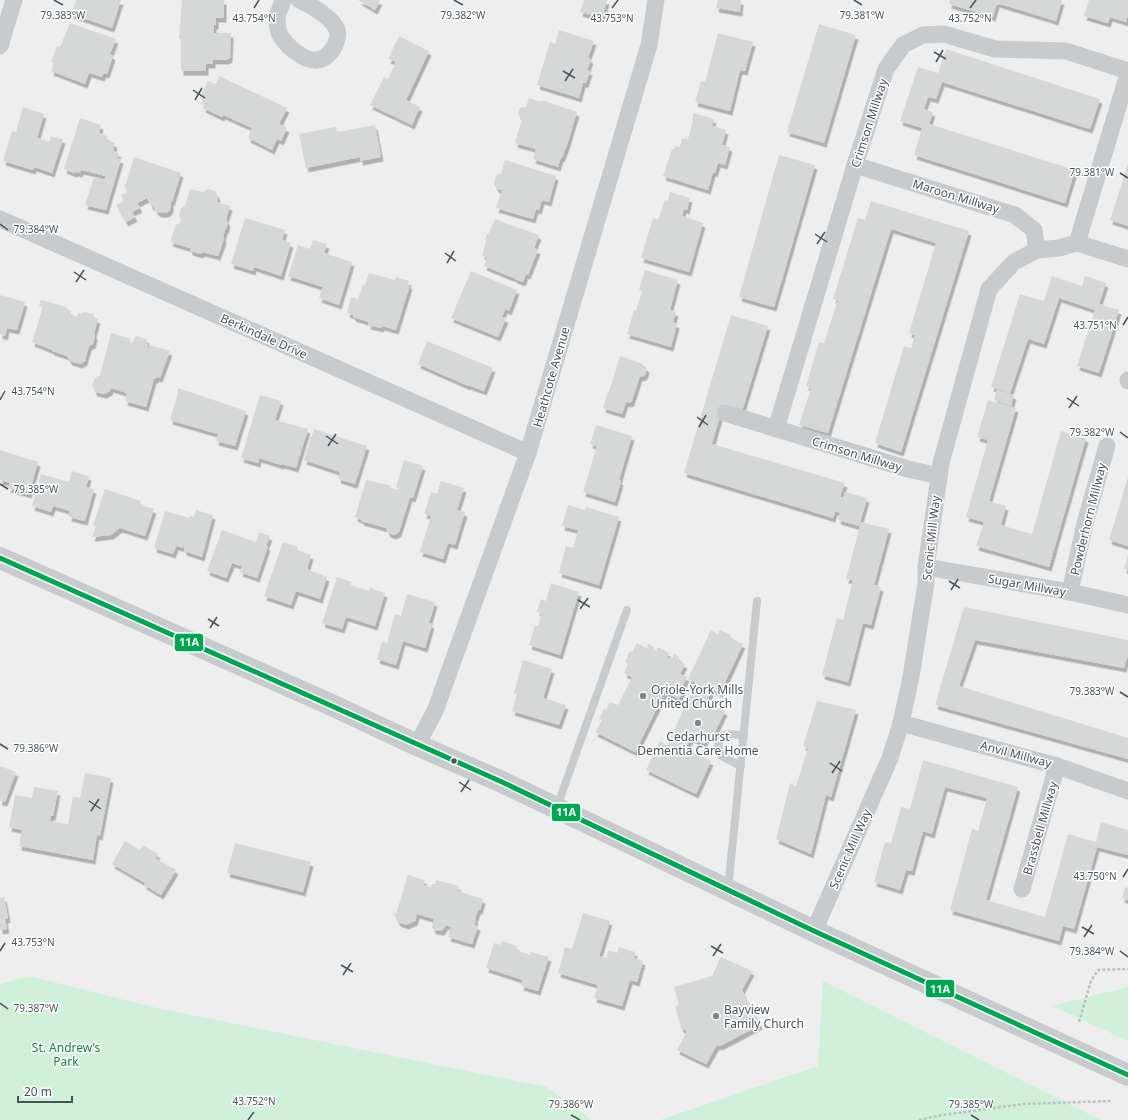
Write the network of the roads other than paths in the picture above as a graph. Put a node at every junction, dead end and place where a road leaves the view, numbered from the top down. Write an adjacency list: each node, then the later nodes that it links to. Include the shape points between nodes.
1 (14, 0): 5 (street)
2 (283, 0): 3 (street, via 277,17 279,32 287,45 299,54 308,59 318,60 329,54 336,43 338,31 323,14)
3 (299, 0)
4 (656, 0): 16 (street, Heathcote Avenue, via 649,45)
5 (0, 46)
6 (1128, 71): 8 (street, Crimson Millway, via 1066,51 995,49 944,34 923,35 903,45 886,69)
7 (1128, 74): 10 (street)
8 (855, 165): 11 (street, Maroon Millway, via 1015,215 1034,230); 14 (street, Crimson Millway)
9 (0, 219): 16 (street, Berkindale Drive)
10 (1077, 243): 11 (street, Scenic Mill Way); 12 (street)
11 (1037, 250): 17 (street, Scenic Mill Way, via 1014,262 989,289)
12 (1128, 259)
13 (725, 413): 14 (street, Crimson Millway)
14 (776, 429): 17 (street, Crimson Millway)
15 (1107, 446): 20 (street, Powderhorn Millway, via 1085,523)
16 (528, 453): 26 (street, Heathcote Avenue, via 435,711)
17 (939, 476): 19 (street, Scenic Mill Way)
18 (0, 558): 26 (main road)
19 (926, 567): 20 (street, Sugar Millway); 24 (street, Scenic Mill Way, via 925,591)
20 (1070, 592): 22 (street, Sugar Millway)
21 (757, 601): 25 (lane)
22 (1128, 605)
23 (627, 610): 30 (lane)
24 (902, 723): 28 (street, Anvil Millway); 33 (street, Scenic Mill Way, via 890,758)
25 (744, 735): 27 (lane); 27 (lane, via 721,736 718,746 721,756)
26 (417, 745): 30 (main road)
27 (741, 766): 32 (lane)
28 (1057, 766): 29 (street, Anvil Millway); 31 (street, Brassbell Millway)
29 (1128, 791)
30 (557, 808): 32 (main road)
31 (1022, 889)
32 (728, 890): 33 (main road)
33 (814, 931): 34 (main road)
34 (1128, 1075)

